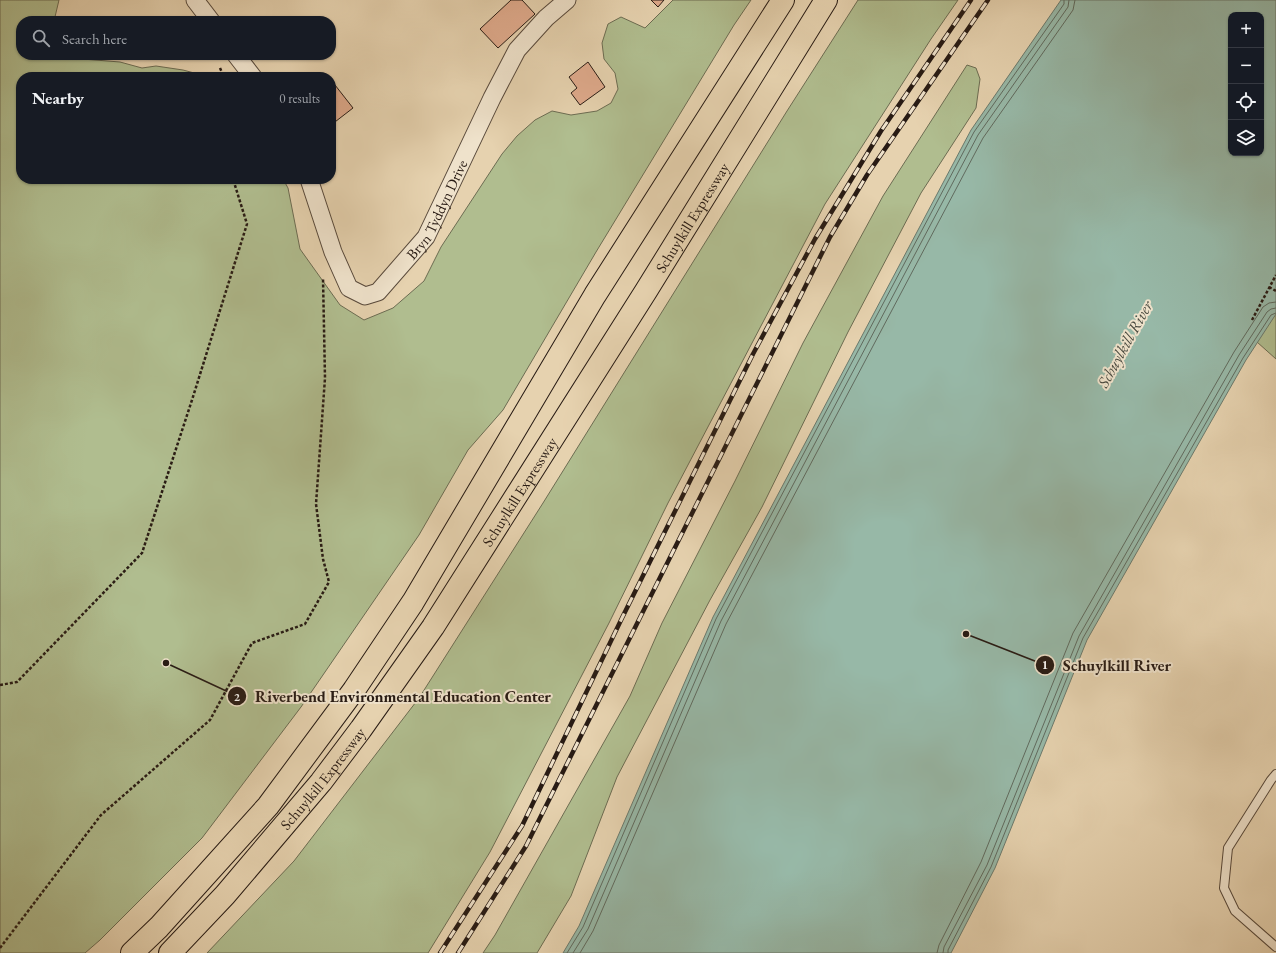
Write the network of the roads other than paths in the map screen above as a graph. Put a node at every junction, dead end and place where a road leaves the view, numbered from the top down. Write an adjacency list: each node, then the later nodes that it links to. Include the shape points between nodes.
1 (195, 0): 5 (street)
2 (566, 0): 8 (street, Bryn Tyddyn Drive, via 518,50 492,98 426,237 378,292 365,296 349,288 333,252)
3 (783, 0): 11 (highway, Schuylkill Expressway, via 595,295 413,602 354,690 268,806 159,927)
4 (826, 0): 12 (highway, Schuylkill Expressway, via 642,298 428,634 321,782 225,895)
5 (207, 16)
6 (240, 60): 7 (street)
7 (249, 72)
8 (311, 184)
9 (1274, 779): 10 (lane, via 1228,848 1224,888 1235,911)
10 (1276, 947)
11 (132, 953)
12 (170, 953)

